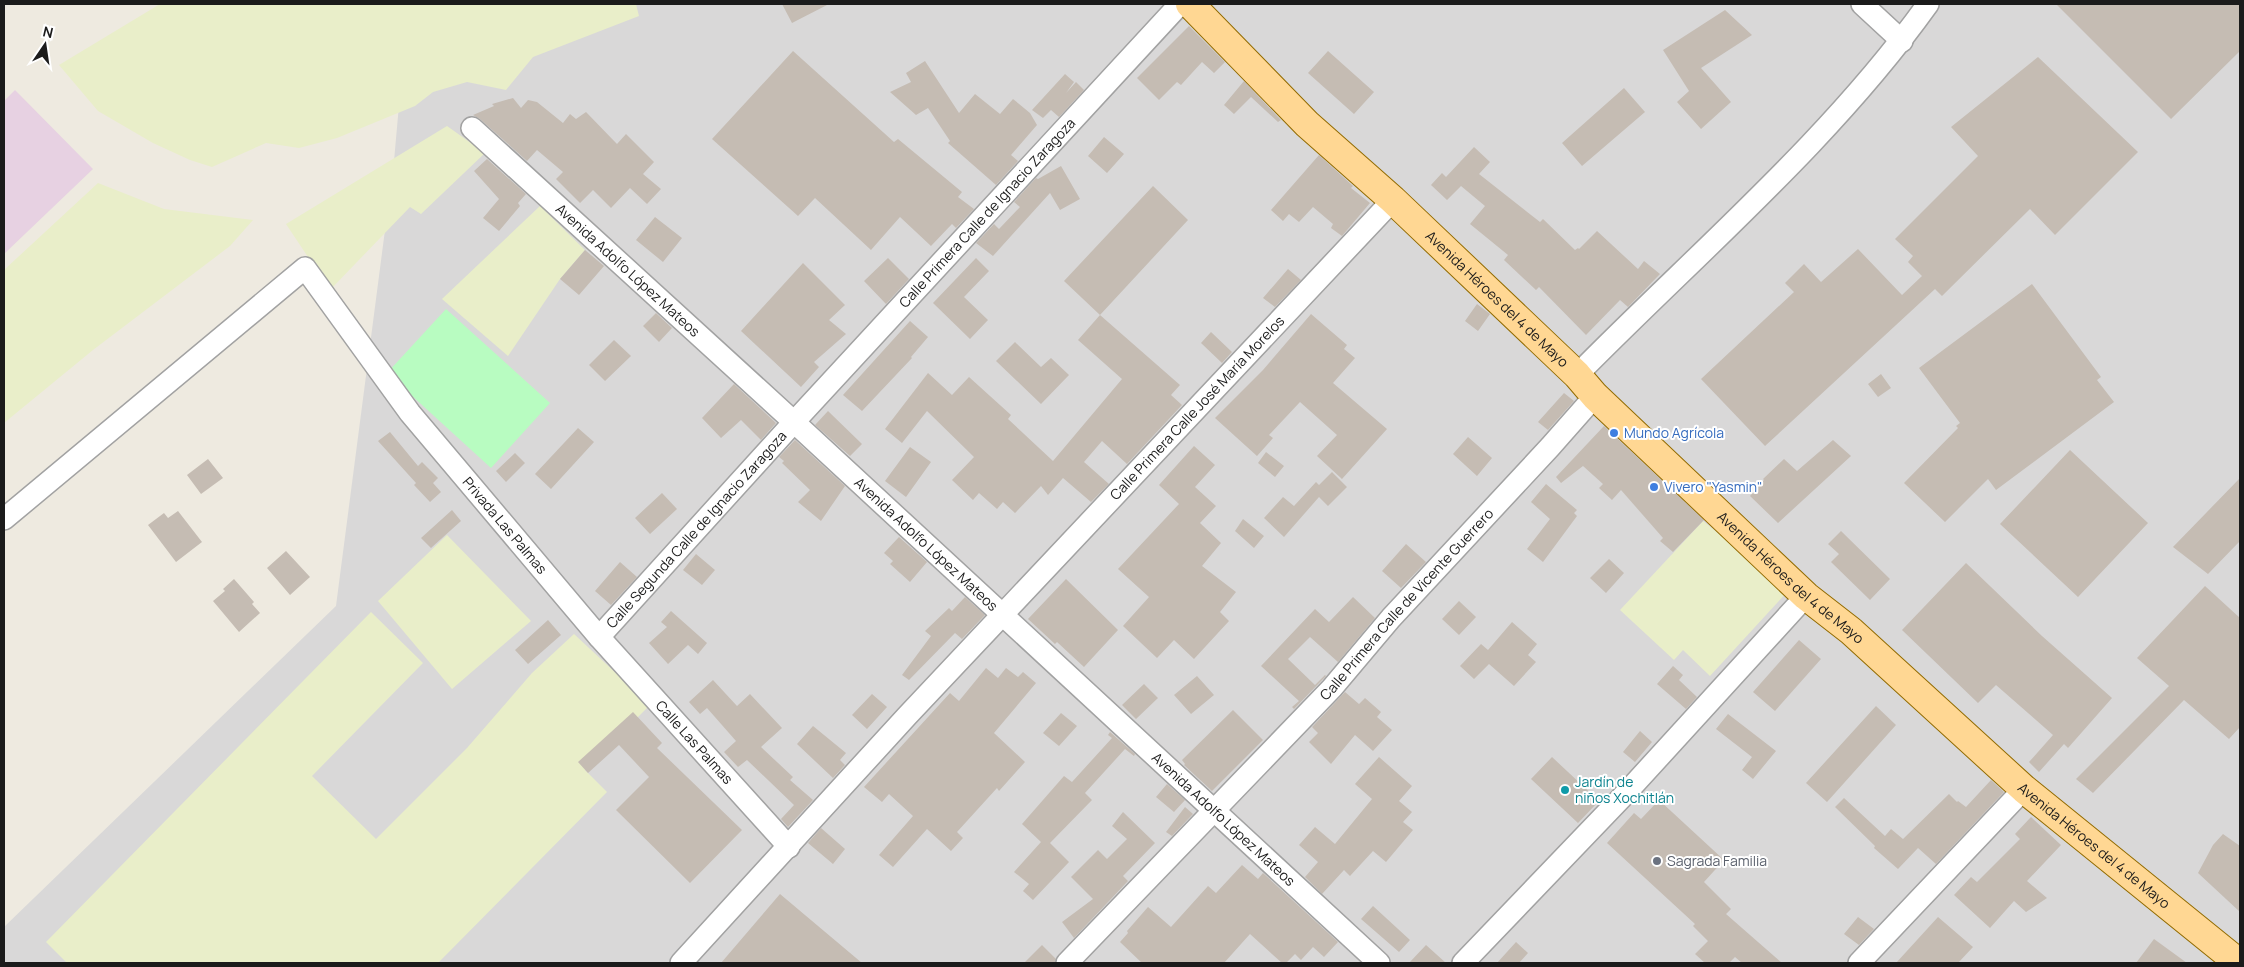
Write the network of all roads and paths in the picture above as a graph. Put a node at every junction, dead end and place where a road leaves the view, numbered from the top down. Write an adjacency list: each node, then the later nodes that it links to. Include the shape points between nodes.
1 (1180, 4): 10 (street, Calle Primera Calle de Ignacio Zaragoza)
2 (1190, 4): 7 (main road, Avenida Héroes del 4 de Mayo, via 1307,124)
3 (1862, 4): 5 (street)
4 (1928, 4): 5 (street)
5 (1902, 41): 8 (street, via 1815,140)
6 (472, 128): 10 (street, Avenida Adolfo López Mateos)
7 (1393, 200): 8 (main road, Avenida Héroes del 4 de Mayo); 13 (street, Calle Primera Calle José María Morelos)
8 (1578, 374): 9 (main road, Avenida Héroes del 4 de Mayo)
9 (1595, 396): 12 (main road, Avenida Héroes del 4 de Mayo); 16 (street, Calle Primera Calle de Vicente Guerrero, via 1391,618 1332,688)
10 (794, 422): 13 (street, Avenida Adolfo López Mateos); 14 (street, Calle Segunda Calle de Ignacio Zaragoza)
11 (4, 519): 14 (street, Privada Las Palmas, via 305,268 410,413)
12 (1806, 596): 15 (main road, Avenida Héroes del 4 de Mayo, via 1851,631); 21 (street, via 1627,792)
13 (1002, 616): 16 (street, Avenida Adolfo López Mateos); 17 (street, Calle Primera Calle José María Morelos)
14 (599, 637): 17 (street, Calle Las Palmas)
15 (2024, 789): 22 (street); 23 (main road, Avenida Héroes del 4 de Mayo)
16 (1214, 809): 19 (street, Calle Primera Calle de Vicente Guerrero); 20 (street, Avenida Adolfo López Mateos)
17 (789, 847): 18 (street, Calle Primera Calle José María Morelos)
18 (681, 963)
19 (1068, 963)
20 (1379, 963)
21 (1463, 963)
22 (1859, 963)
23 (2239, 963)

